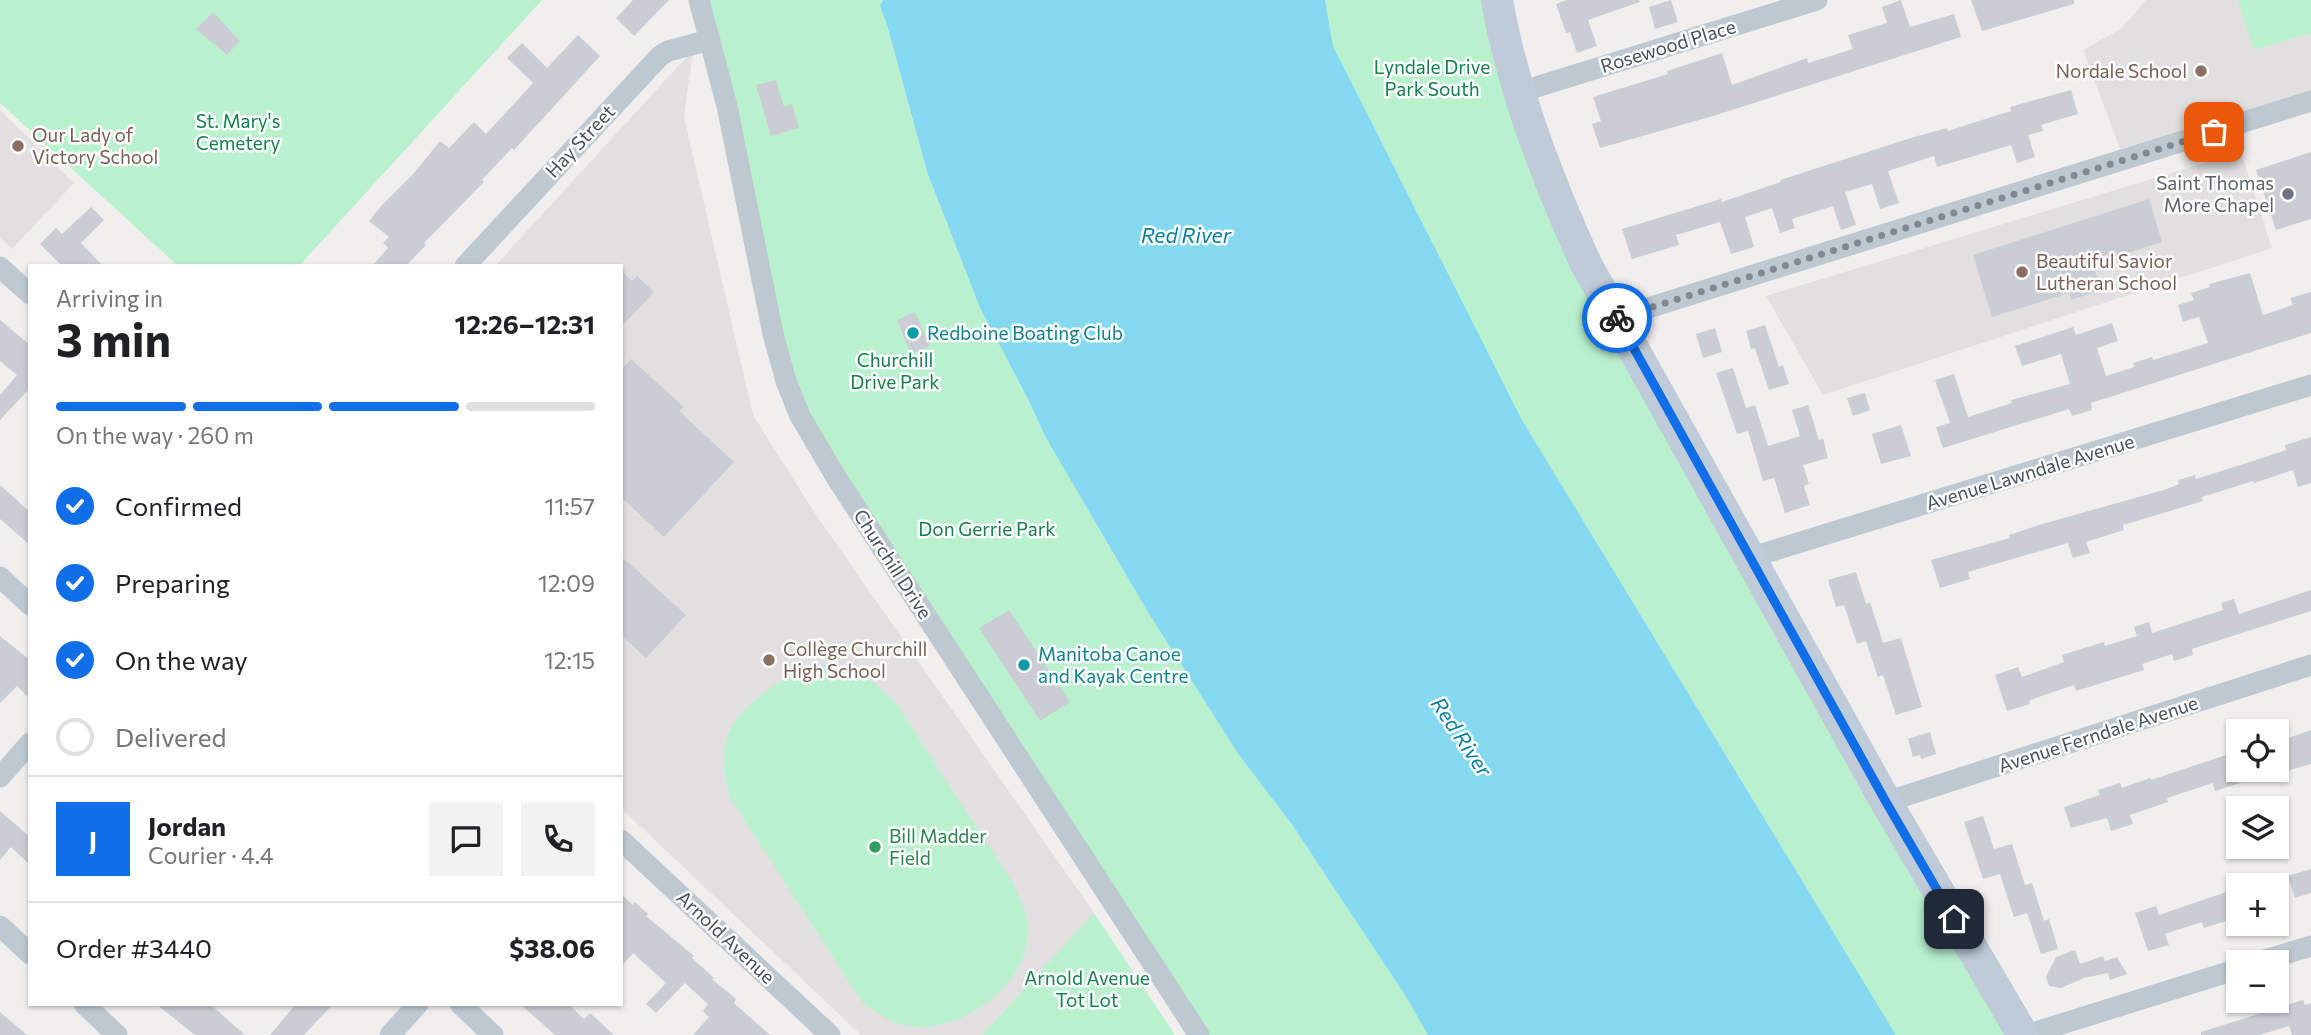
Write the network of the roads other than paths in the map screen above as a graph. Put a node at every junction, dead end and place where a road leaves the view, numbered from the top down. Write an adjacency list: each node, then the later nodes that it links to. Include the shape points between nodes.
1 (699, 0): 4 (street, Churchill Drive)
2 (1497, 0): 5 (street)
3 (1817, 0): 5 (street, Rosewood Place)
4 (710, 40): 7 (street, Hay Street, via 660,56); 32 (street, Churchill Drive, via 773,334 800,415)
5 (1520, 92): 10 (street, via 1560,205)
6 (2311, 102): 10 (street)
7 (467, 264)
8 (0, 267): 9 (street)
9 (28, 293)
10 (1616, 318): 12 (street)
11 (2311, 385): 12 (street, Avenue Lawndale Avenue)
12 (1749, 558): 18 (street)
13 (0, 577): 14 (street)
14 (28, 603)
15 (2311, 665): 18 (street, Avenue Ferndale Avenue)
16 (28, 745): 17 (street)
17 (0, 777)
18 (1886, 802): 33 (street)
19 (623, 842): 31 (street, Arnold Avenue)
20 (0, 926): 22 (street)
21 (2311, 946): 23 (street)
22 (28, 952)
23 (2289, 953)
24 (2226, 973): 33 (street)
25 (86, 1006): 28 (street)
26 (416, 1006): 29 (street)
27 (462, 1006): 30 (street)
28 (117, 1035)
29 (390, 1035)
30 (493, 1035)
31 (830, 1035)
32 (1199, 1035)
33 (2024, 1035)

